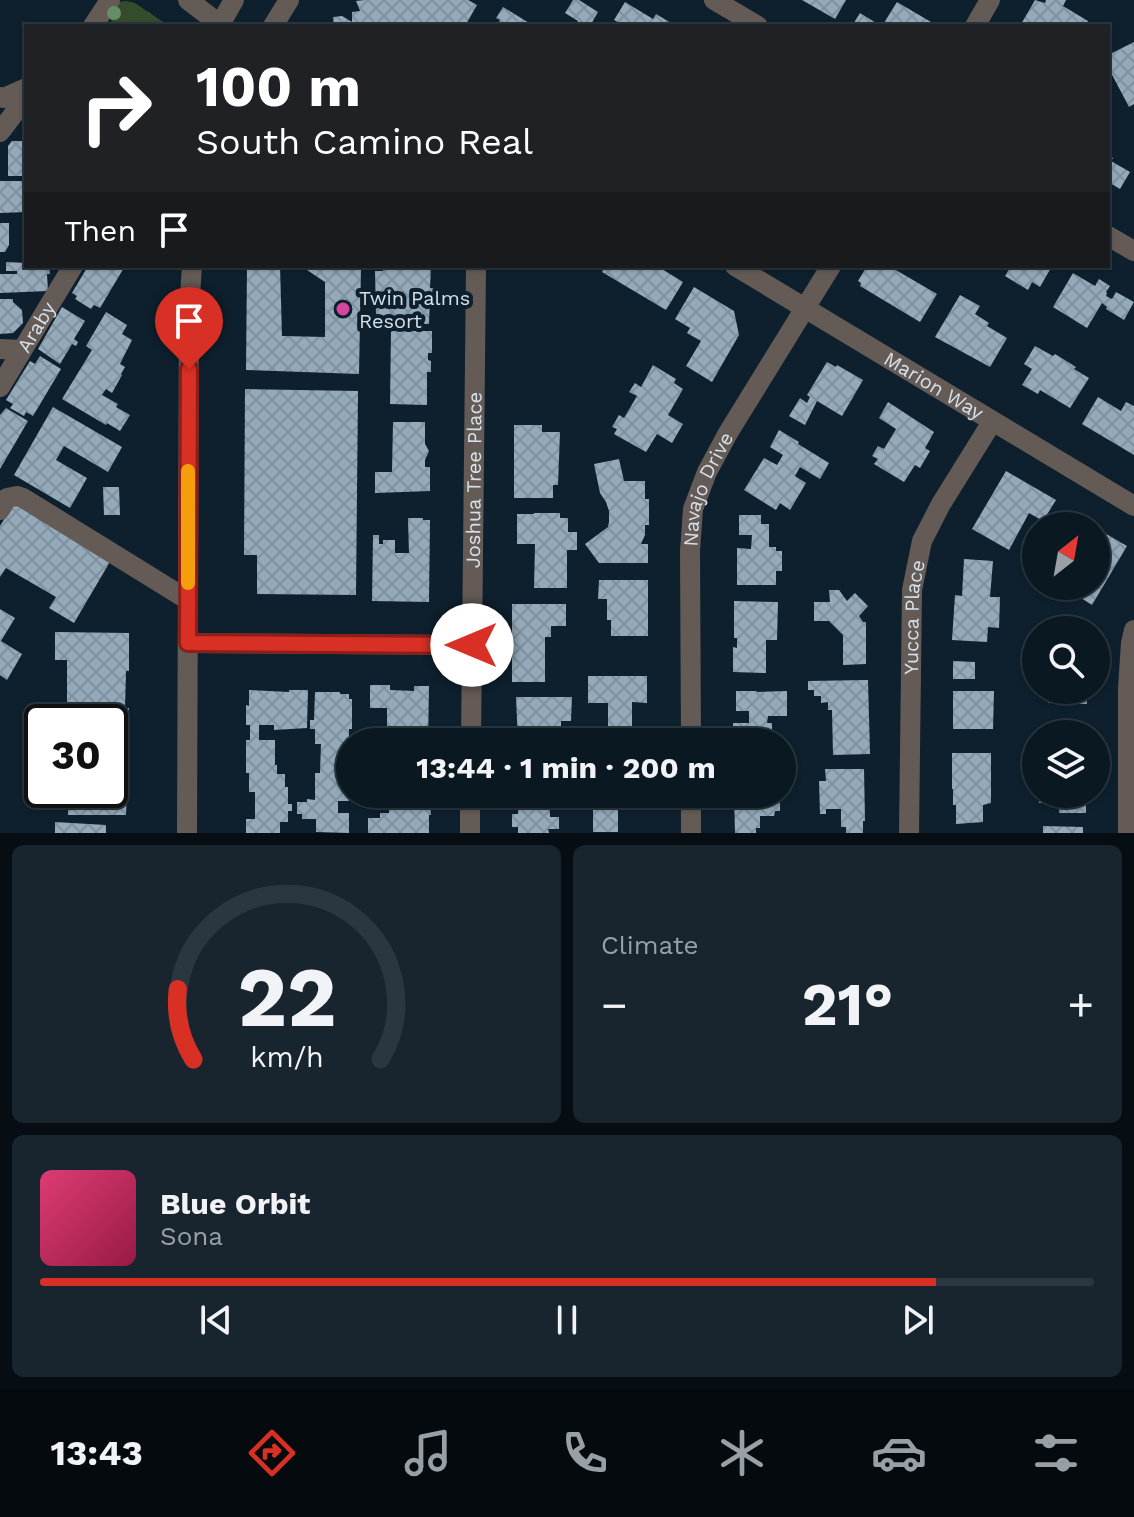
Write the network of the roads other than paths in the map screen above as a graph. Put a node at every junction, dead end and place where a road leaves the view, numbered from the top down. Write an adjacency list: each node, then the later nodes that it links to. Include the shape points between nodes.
1 (110, 0): 7 (street)
2 (188, 0): 8 (street)
3 (234, 0): 9 (street)
4 (289, 0): 10 (street)
5 (714, 0): 11 (street)
6 (990, 0): 12 (street)
7 (94, 24)
8 (219, 24)
9 (221, 24)
10 (274, 24)
11 (755, 24)
12 (976, 24)
13 (24, 89): 14 (street)
14 (0, 97)
15 (24, 101): 16 (street)
16 (0, 132)
17 (1110, 237): 18 (street)
18 (1134, 251)
19 (72, 268): 26 (street, Araby)
20 (192, 268): 31 (street)
21 (476, 268): 34 (street, Joshua Tree Place)
22 (738, 268): 24 (street, Marion Way)
23 (830, 268): 24 (street, Navajo Drive)
24 (806, 308): 28 (street, Marion Way); 36 (street, Navajo Drive, via 714,459 693,509)
25 (0, 349): 26 (street)
26 (22, 350): 27 (street, Araby)
27 (0, 387)
28 (992, 422): 29 (street, Marion Way); 42 (street, Yucca Place, via 922,541 914,578)
29 (1134, 506)
30 (0, 510): 31 (street, via 7,498 23,498)
31 (188, 600): 33 (street)
32 (1134, 630): 43 (street, via 1128,688)
33 (188, 643): 34 (street); 39 (street)
34 (472, 645): 35 (street, Joshua Tree Place)
35 (471, 728)
36 (691, 728)
37 (470, 808): 40 (street)
38 (691, 808): 41 (street)
39 (187, 833)
40 (470, 833)
41 (691, 833)
42 (909, 833)
43 (1128, 833)

